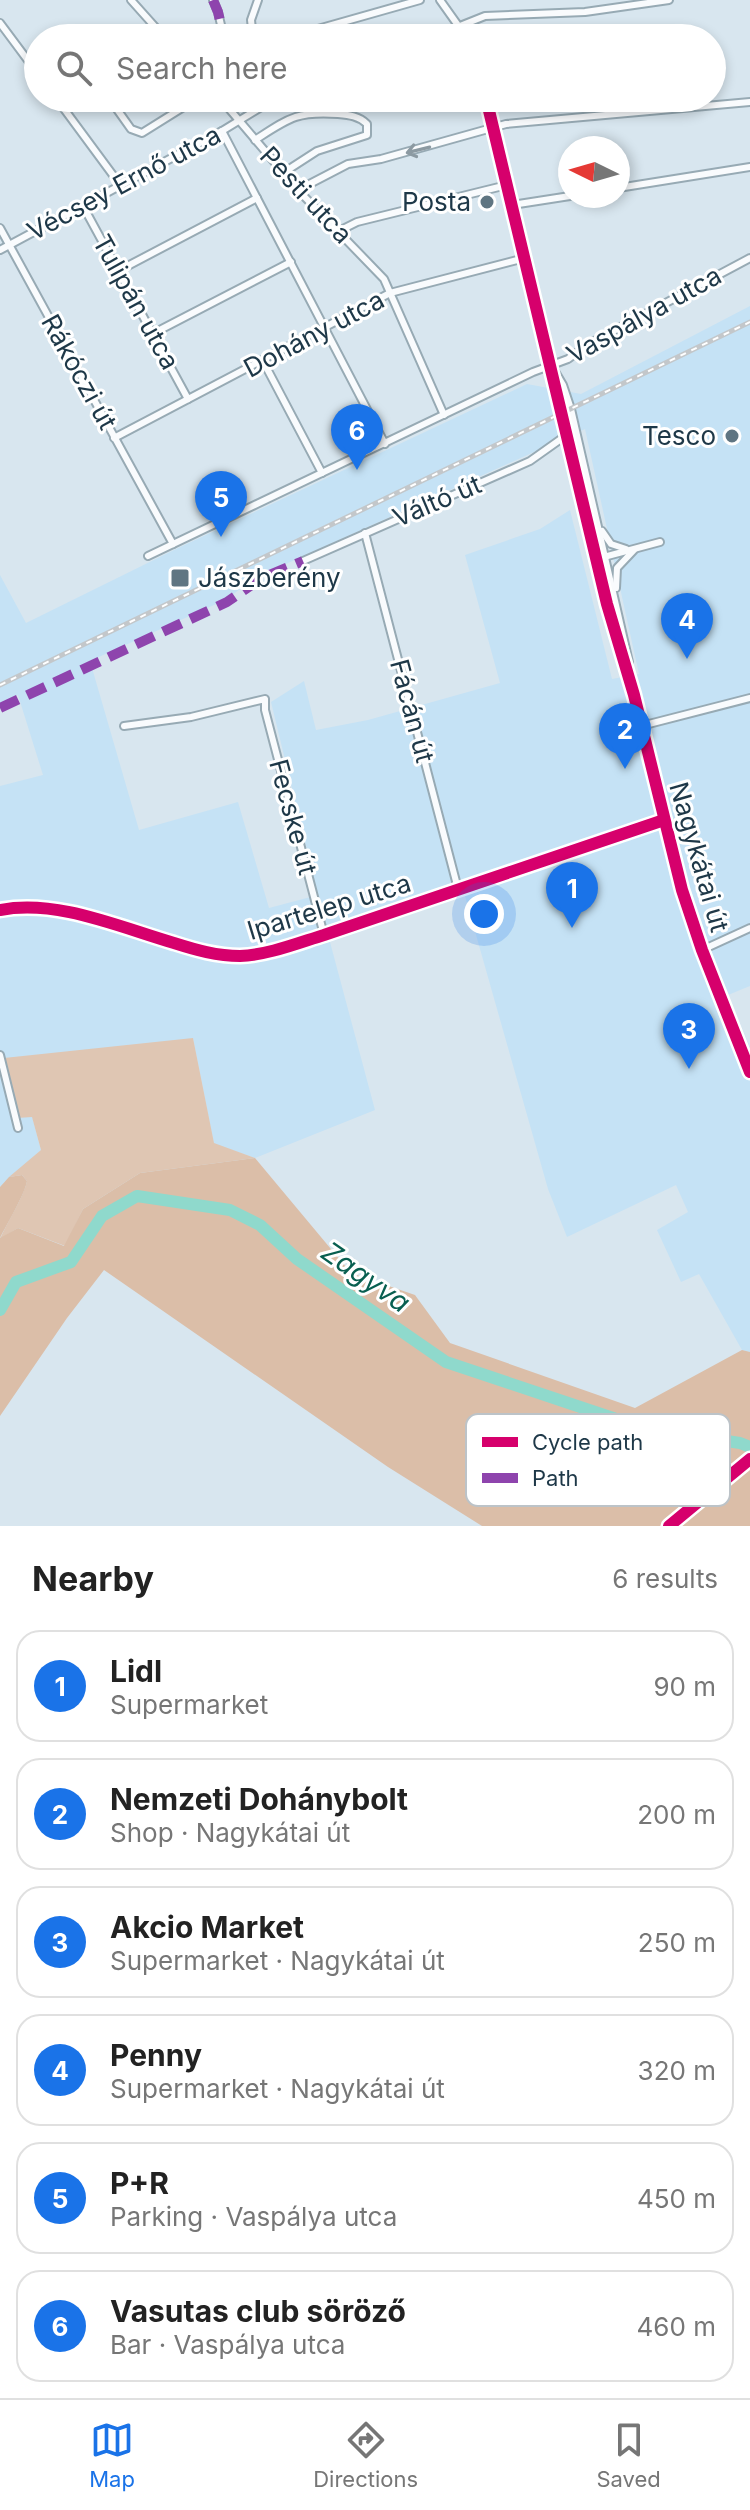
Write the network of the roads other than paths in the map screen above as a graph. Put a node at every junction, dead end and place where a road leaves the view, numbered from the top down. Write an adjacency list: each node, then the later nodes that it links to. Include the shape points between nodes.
1 (131, 0): 8 (street)
2 (213, 0): 9 (street)
3 (258, 0): 10 (street)
4 (420, 0): 11 (street)
5 (440, 0): 12 (street)
6 (669, 0): 13 (street, via 585,12 485,16)
7 (0, 23): 14 (street)
8 (152, 24)
9 (221, 24)
10 (251, 24)
11 (335, 24)
12 (458, 24)
13 (465, 24)
14 (24, 55)
15 (750, 102): 16 (street)
16 (726, 104)
17 (66, 112): 31 (street)
18 (119, 112): 19 (street, via 131,129 142,133)
19 (176, 112)
20 (232, 112): 24 (street, Pesti utca)
21 (253, 112): 24 (street, Vécsey Ernő utca)
22 (489, 112): 25 (street)
23 (632, 112): 25 (street)
24 (239, 121): 26 (street, Vécsey Ernő utca); 27 (street, Pesti utca)
25 (493, 128): 30 (street); 33 (street, one-way to 33, via 348,164)
26 (222, 131): 31 (street, Vécsey Ernő utca); 34 (street)
27 (255, 140): 29 (street, Pesti utca); 29 (street, via 311,112 350,115 367,124 367,135 317,151)
28 (750, 167): 32 (street)
29 (283, 173): 33 (street, Pesti utca)
30 (507, 185): 36 (street); 39 (street)
31 (121, 186): 37 (street, Vécsey Ernő utca)
32 (630, 186)
33 (298, 190): 39 (street, Pesti utca)
34 (257, 198): 44 (street); 45 (street)
35 (558, 198): 36 (street)
36 (512, 205): 42 (street)
37 (83, 206): 40 (street, Vécsey Ernő utca); 45 (street, Tulipán utca)
38 (0, 228): 40 (street, Rákóczi út)
39 (339, 231): 46 (street, Pesti utca, via 384,279)
40 (9, 245): 41 (street, Vécsey Ernő utca); 54 (street, Rákóczi út)
41 (0, 250)
42 (525, 258): 46 (street, Dohány utca); 50 (street)
43 (750, 258): 50 (street, Vaspálya utca)
44 (291, 262): 47 (street); 48 (street)
45 (118, 271): 48 (street, Tulipán utca)
46 (390, 293): 47 (street, Dohány utca); 52 (street, Pesti utca)
47 (325, 326): 49 (street, Dohány utca); 55 (street)
48 (154, 333): 51 (street, Tulipán utca)
49 (263, 361): 51 (street, Dohány utca); 56 (street)
50 (552, 365): 52 (street, Vaspálya utca); 53 (street, Nagykátai út); 57 (street, Nagykátai út, via 571,409)
51 (188, 399): 54 (street, Dohány utca)
52 (444, 415): 55 (street, Vaspálya utca)
53 (568, 434): 58 (street, Váltó út, via 530,461); 63 (street, Nagykátai út)
54 (114, 438): 60 (street, Rákóczi út)
55 (385, 444): 56 (street, Vaspálya utca)
56 (322, 473): 60 (street, Vaspálya utca)
57 (595, 515): 61 (street, via 611,544); 63 (street, Nagykátai út)
58 (365, 533): 64 (street, Váltó út); 71 (street, Fácán út)
59 (660, 542): 61 (street)
60 (173, 544): 62 (street, Vaspálya utca)
61 (634, 549): 63 (street); 65 (street, via 617,568)
62 (148, 556)
63 (600, 558): 65 (street, Nagykátai út); 66 (street, Nagykátai út)
64 (303, 561)
65 (618, 607): 66 (street, Nagykátai út)
66 (634, 695): 69 (street, Nagykátai út)
67 (750, 698): 69 (street)
68 (124, 726): 74 (street, Fecske út, via 265,699)
69 (641, 726): 70 (street, Nagykátai út)
70 (664, 820): 71 (street, Ipartelep utca); 75 (street, Nagykátai út)
71 (458, 889): 74 (street, Ipartelep utca)
72 (0, 910): 74 (street, Ipartelep utca, via 20,906 62,911 207,953 242,956)
73 (750, 928): 75 (street)
74 (324, 935)
75 (702, 950): 77 (street, Nagykátai út)
76 (0, 1055): 78 (street)
77 (750, 1072)
78 (18, 1128)
79 (750, 1459): 80 (street)
80 (730, 1476)
81 (693, 1506): 82 (street)
82 (669, 1526)

